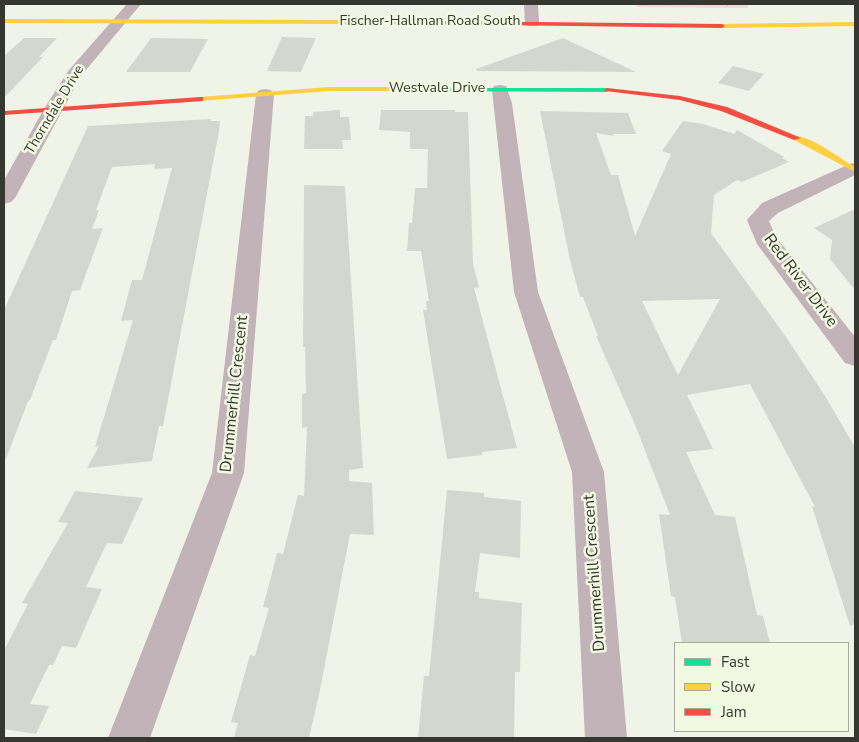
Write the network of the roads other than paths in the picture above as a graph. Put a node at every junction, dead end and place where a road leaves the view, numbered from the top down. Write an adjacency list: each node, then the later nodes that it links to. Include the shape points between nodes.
1 (13, 9): 3 (main road, Fischer-Hallman Road South)
2 (399, 11): 3 (main road, Fischer-Hallman Road South)
3 (126, 12): 5 (main road, Fischer-Hallman Road South); 9 (main road, Fischer-Hallman Road South); 13 (street, Thorndale Drive, via 74,74)
4 (466, 12): 5 (main road, Fischer-Hallman Road South)
5 (532, 13): 6 (main road, Fischer-Hallman Road South); 10 (main road, Fischer-Hallman Road South, via 750,26)
6 (641, 13)
7 (751, 14): 8 (main road)
8 (855, 14)
9 (4, 21)
10 (855, 24)
11 (500, 90): 12 (main road, Westvale Drive, via 330,89); 15 (main road, Westvale Drive, via 628,91 680,98 768,125 809,142); 19 (street, Drummerhill Crescent, via 526,292 588,472)
12 (265, 94): 13 (main road, Westvale Drive); 18 (street, Drummerhill Crescent, via 228,473)
13 (53, 109): 14 (main road, Westvale Drive); 16 (street, Thorndale Drive)
14 (4, 113)
15 (854, 169): 17 (street, Red River Drive, via 770,208 758,220 765,239)
16 (4, 198)
17 (855, 356)
18 (129, 738)
19 (606, 738)

